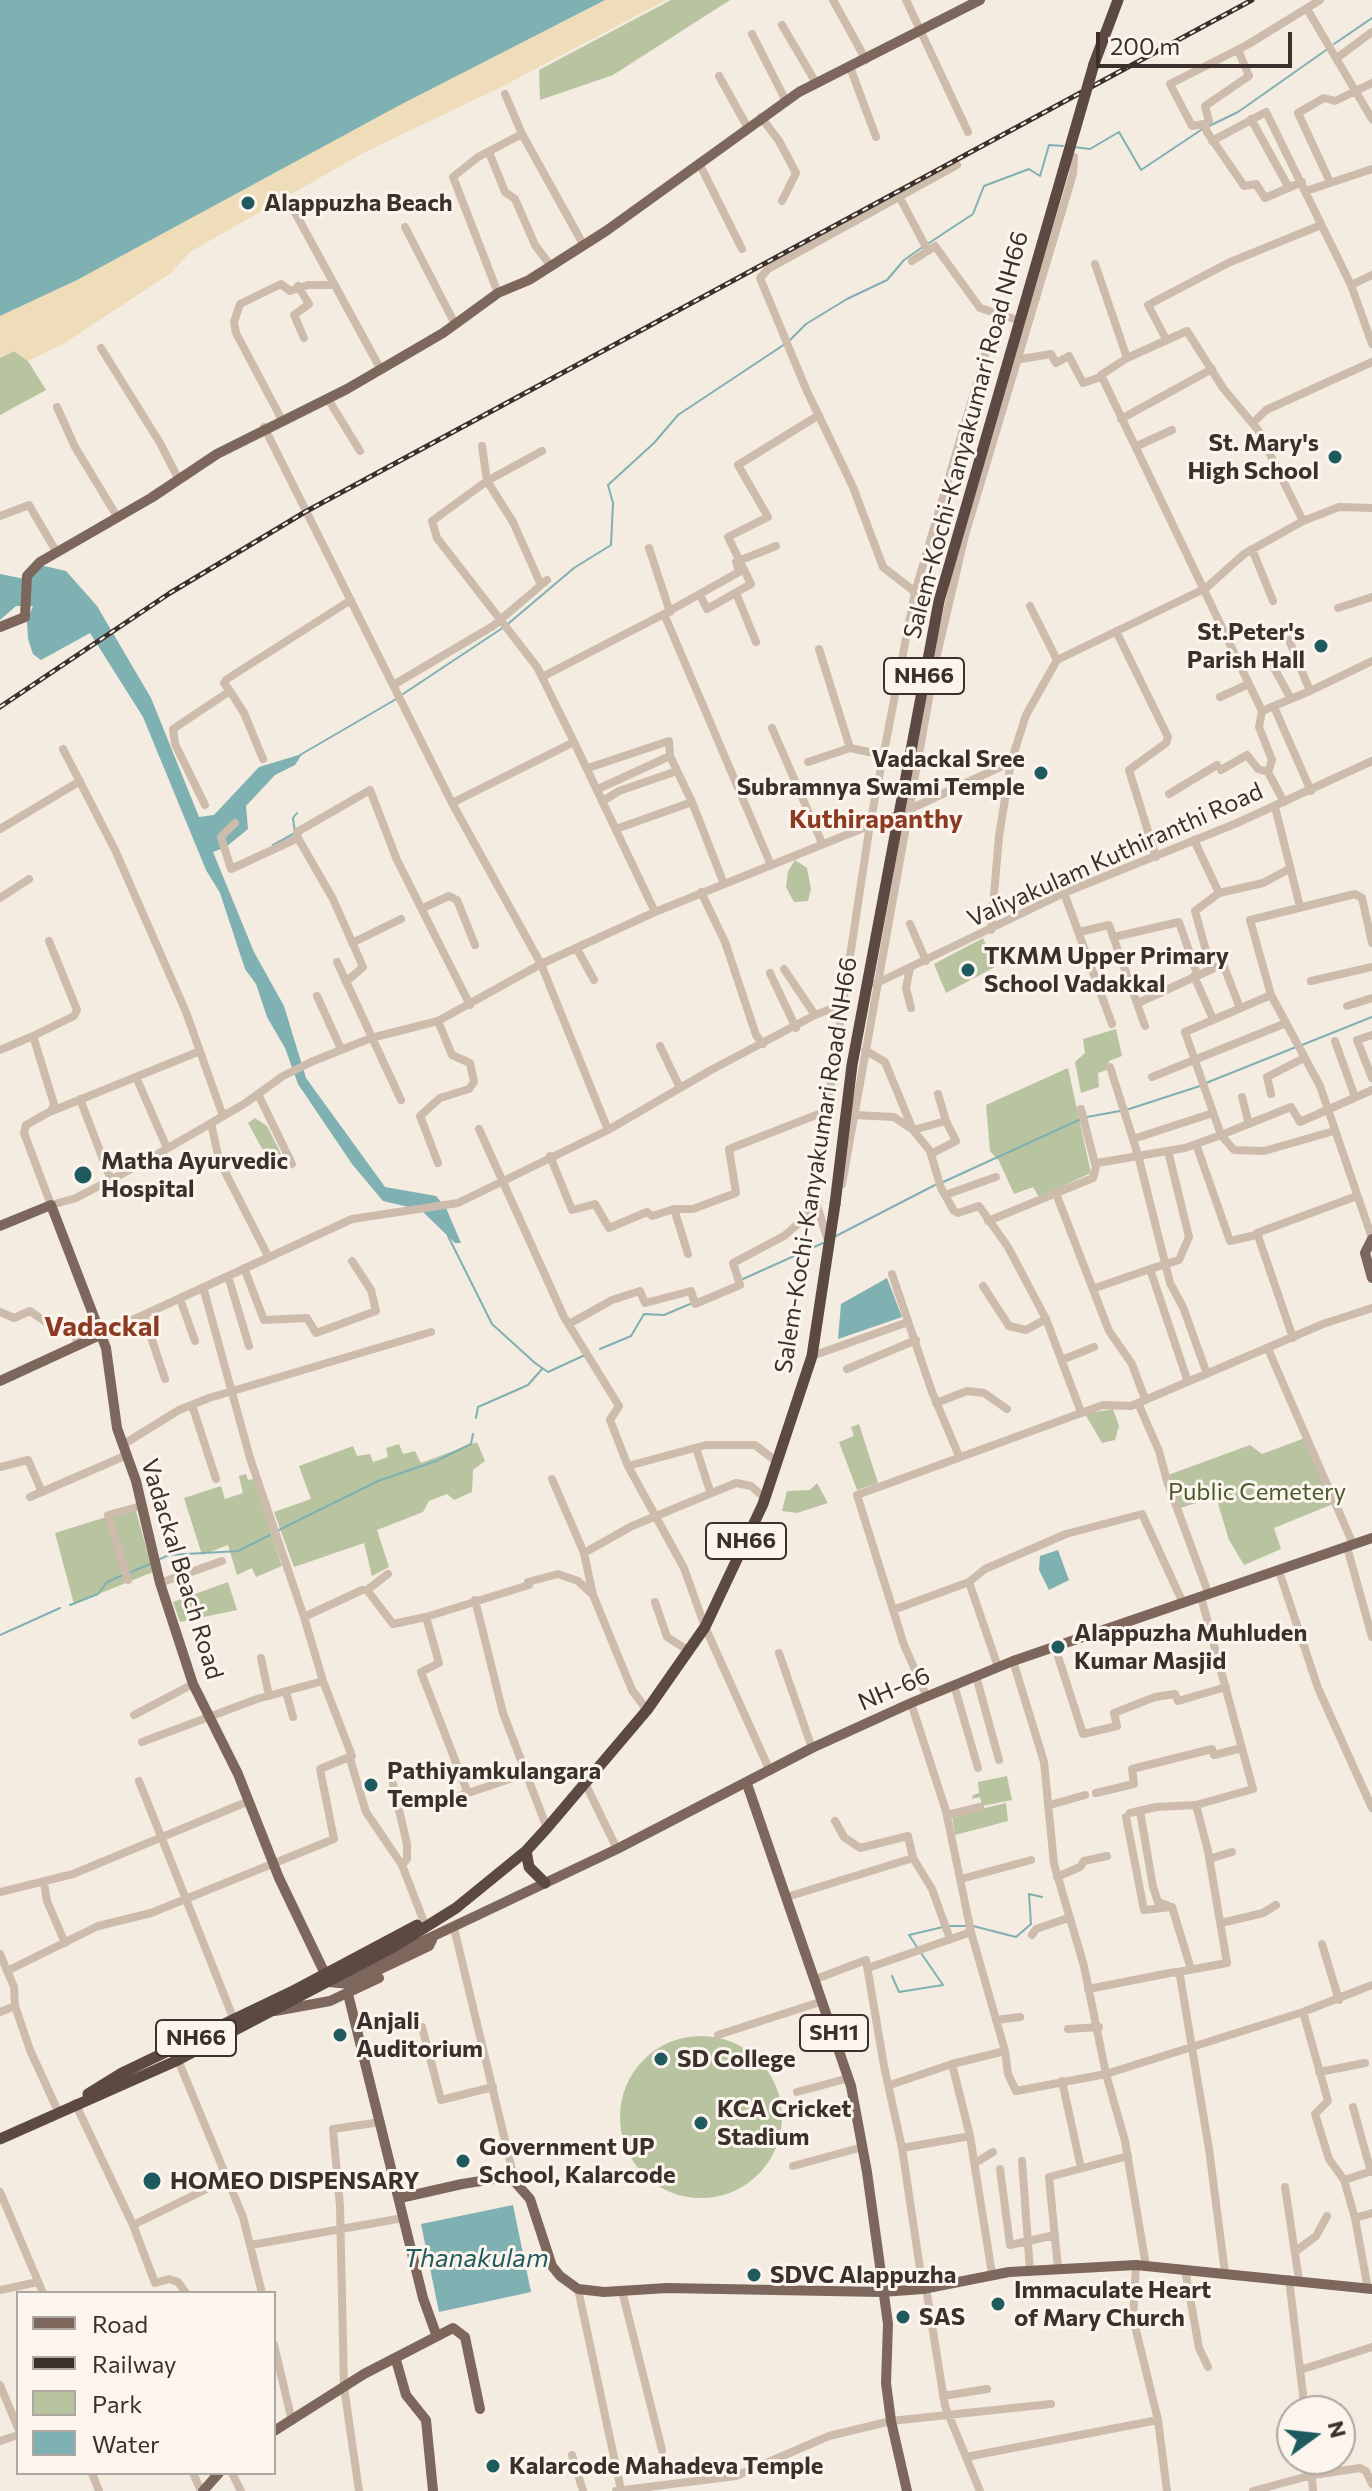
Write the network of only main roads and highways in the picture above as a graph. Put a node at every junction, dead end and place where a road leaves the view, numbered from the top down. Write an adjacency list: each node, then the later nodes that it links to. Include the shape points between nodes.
1 (980, 0): 3 (main road, via 816,83 606,231 328,399 264,427 61,551 27,576 25,617)
2 (1118, 0): 11 (highway, Salem-Kochi-Kanyakumari Road NH66 / NH66, bridge, via 1094,64 939,601 860,1021 812,1356 765,1498 705,1627 647,1710)
3 (0, 627)
4 (0, 1226): 7 (main road, Vadackal Beach Road, via 51,1205)
5 (1372, 1239): 6 (main road, via 1365,1253)
6 (1372, 1278)
7 (100, 1335): 8 (main road); 15 (main road, Vadackal Beach Road, via 110,1400 193,1684)
8 (0, 1381)
9 (1372, 1538): 10 (main road, NH-66, via 1013,1661 812,1748)
10 (747, 1784): 13 (main road, NH-66); 22 (main road, SH11, via 849,2078)
11 (547, 1828): 12 (highway, Salem-Kochi-Kanyakumari Road NH66 / NH66); 15 (highway, NH66, via 424,1922)
12 (526, 1851): 13 (highway, via 529,1867); 15 (highway, Salem-Kochi-Kanyakumari Road NH66 / NH66, via 427,1928)
13 (545, 1883): 14 (main road, NH-66)
14 (432, 1940): 16 (main road); 16 (main road, via 347,1977)
15 (327, 1978): 16 (main road); 17 (highway, Salem-Kochi-Kanyakumari Road NH66 / NH66); 18 (highway, NH66, via 122,2073)
16 (346, 1988): 17 (main road, via 316,2005); 20 (main road)
17 (275, 2011): 18 (highway, Salem-Kochi-Kanyakumari Road NH66 / NH66, via 178,2060)
18 (76, 2102): 19 (highway, Salem-Kochi-Kanyakumari Road NH66 / NH66)
19 (4, 2135)
20 (400, 2198): 22 (main road, via 500,2178 515,2182 530,2199 552,2266 578,2289); 23 (main road)
21 (1370, 2289): 22 (main road, via 1141,2265 992,2274)
22 (882, 2292): 30 (main road, SH11, via 888,2324 886,2383)
23 (436, 2334): 24 (main road); 25 (main road, via 457,2328 465,2337)
24 (396, 2360): 26 (main road); 29 (main road, via 406,2395 426,2420)
25 (480, 2409)
26 (276, 2430)
27 (217, 2475): 28 (main road)
28 (202, 2491)
29 (433, 2491)
30 (907, 2491)

